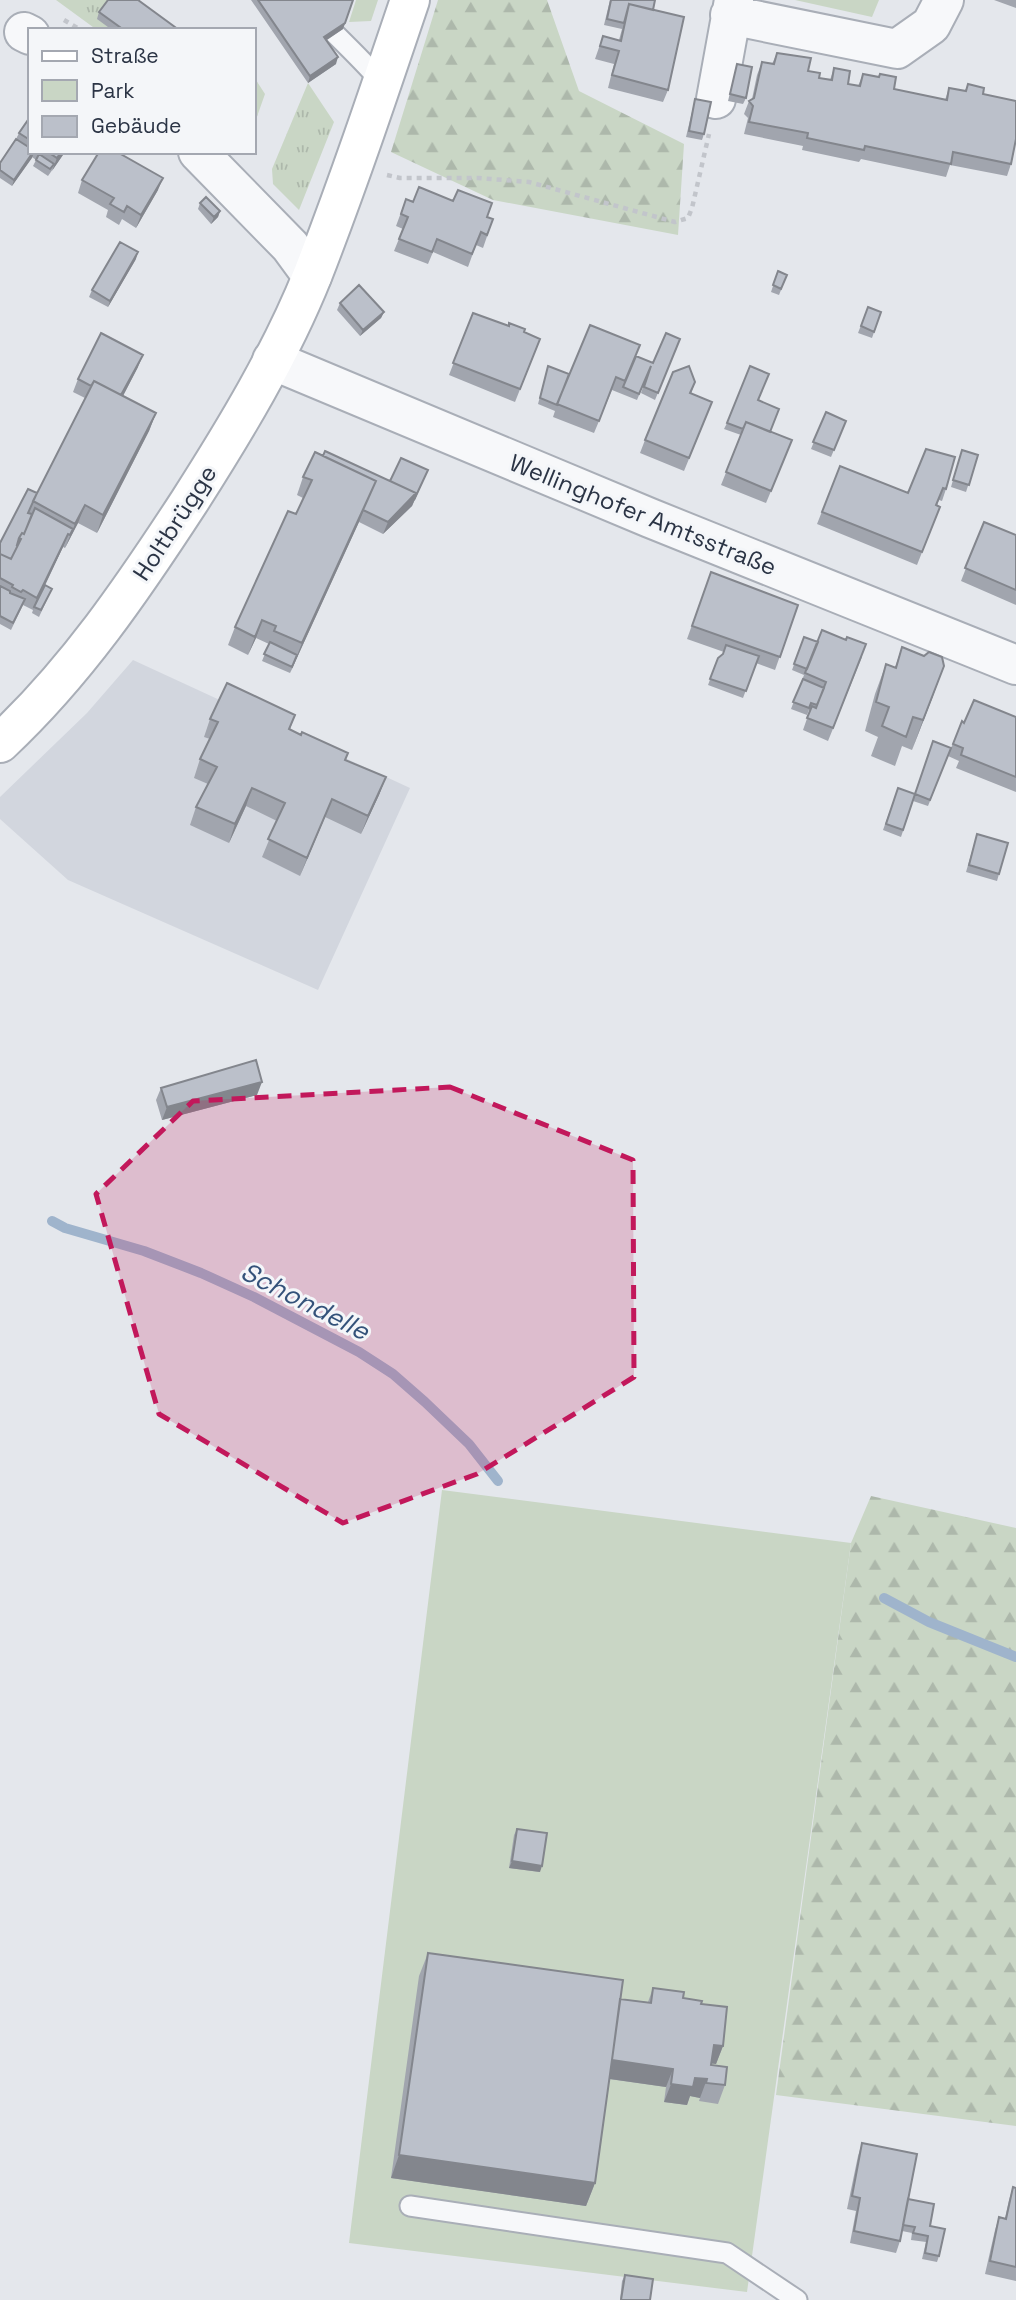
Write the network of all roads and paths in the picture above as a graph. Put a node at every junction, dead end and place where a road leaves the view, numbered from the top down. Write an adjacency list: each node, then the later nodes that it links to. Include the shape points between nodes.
1 (304, 0): 6 (lane)
2 (410, 0): 7 (main road, Holtbrügge)
3 (944, 0): 4 (street, via 931,25 897,49)
4 (732, 7): 8 (street)
5 (333, 9): 6 (lane)
6 (327, 29): 7 (lane)
7 (382, 83): 10 (main road, Holtbrügge)
8 (716, 99): 10 (path, via 692,208 688,218 675,222 530,182 400,178)
9 (200, 154): 11 (street, via 290,246)
10 (352, 165): 11 (main road, Holtbrügge)
11 (312, 276): 12 (main road, Holtbrügge)
12 (272, 360): 13 (street, Wellinghofer Amtsstraße, via 650,519); 14 (main road, Holtbrügge, via 219,456 132,589 76,662)
13 (1016, 665)
14 (0, 743)
15 (410, 2206): 16 (lane, via 727,2253)
16 (797, 2300)

